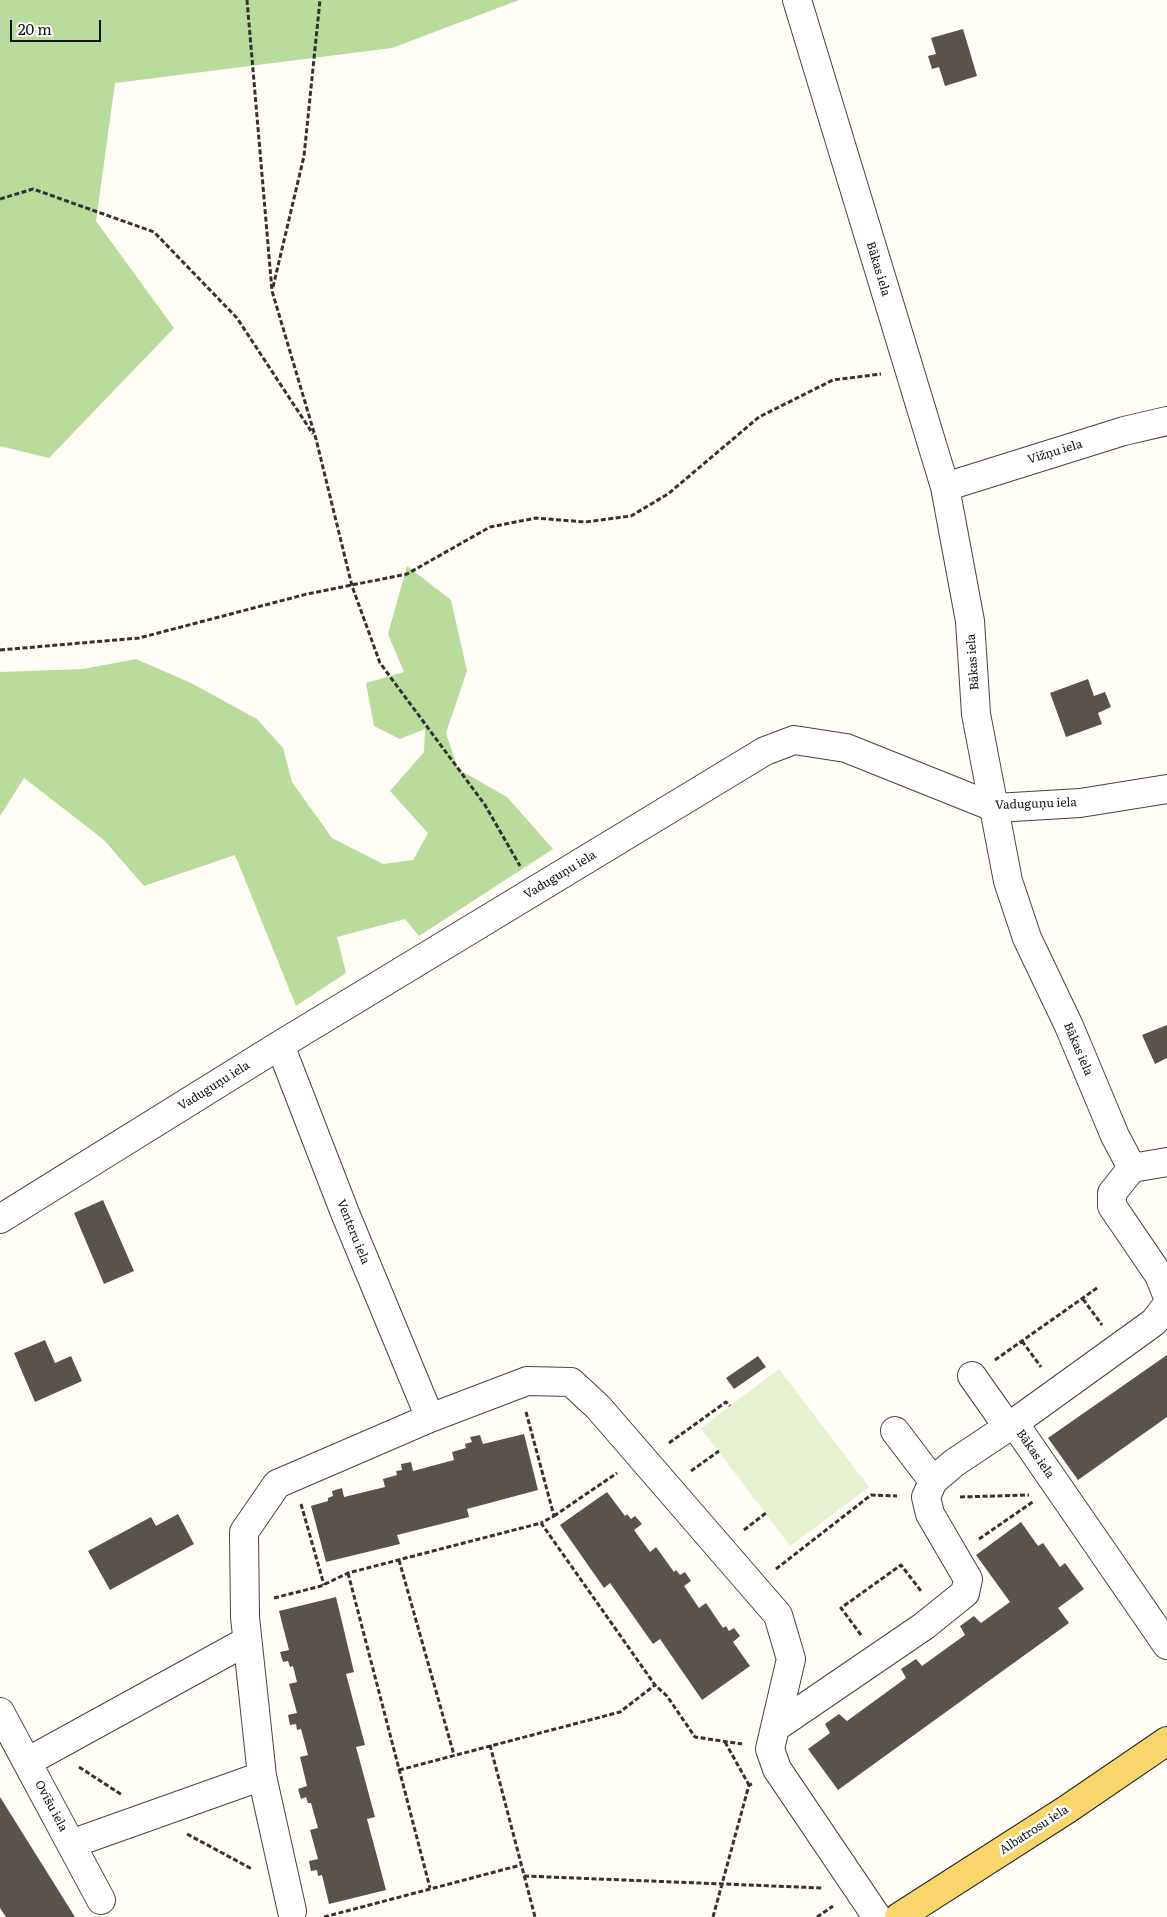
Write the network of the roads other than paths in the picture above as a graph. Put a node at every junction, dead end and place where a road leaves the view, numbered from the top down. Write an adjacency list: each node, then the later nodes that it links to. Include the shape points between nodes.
1 (796, 0): 3 (street, Bākas iela)
2 (1167, 421): 3 (street, Vižņu iela, via 1124,431)
3 (944, 487): 5 (street, Bākas iela, via 970,621 976,714)
4 (1167, 789): 5 (street, Vaduguņu iela, via 1080,803)
5 (996, 808): 6 (street, Vaduguņu iela, via 846,748 794,740 765,751); 8 (street, Bākas iela, via 1008,881 1027,938)
6 (280, 1045): 9 (street, Vaduguņu iela); 13 (street, Venteru iela)
7 (1167, 1162): 8 (street)
8 (1132, 1168): 10 (street, via 1112,1193 1112,1206 1159,1275)
9 (0, 1219)
10 (1167, 1295)
11 (1167, 1304): 14 (street, Bākas iela, via 1154,1322)
12 (972, 1376): 14 (street)
13 (430, 1418): 17 (street, via 277,1484 244,1532); 21 (street, via 527,1381 571,1382 598,1407 778,1615 792,1659)
14 (1011, 1425): 16 (street, via 954,1463); 18 (street, Bākas iela)
15 (895, 1431): 16 (street)
16 (929, 1489): 21 (street, via 930,1514 968,1578 965,1593 877,1658)
17 (247, 1641): 22 (street); 23 (street)
18 (1167, 1645)
19 (0, 1712): 22 (street, Ovīšu iela)
20 (1167, 1741): 28 (main road, Albatrosu iela)
21 (774, 1748): 27 (street, via 857,1890)
22 (27, 1762): 24 (street, Ovīšu iela)
23 (262, 1776): 24 (street); 26 (street)
24 (71, 1844): 25 (street, Ovīšu iela)
25 (101, 1900)
26 (292, 1911)
27 (877, 1917)
28 (899, 1917)

